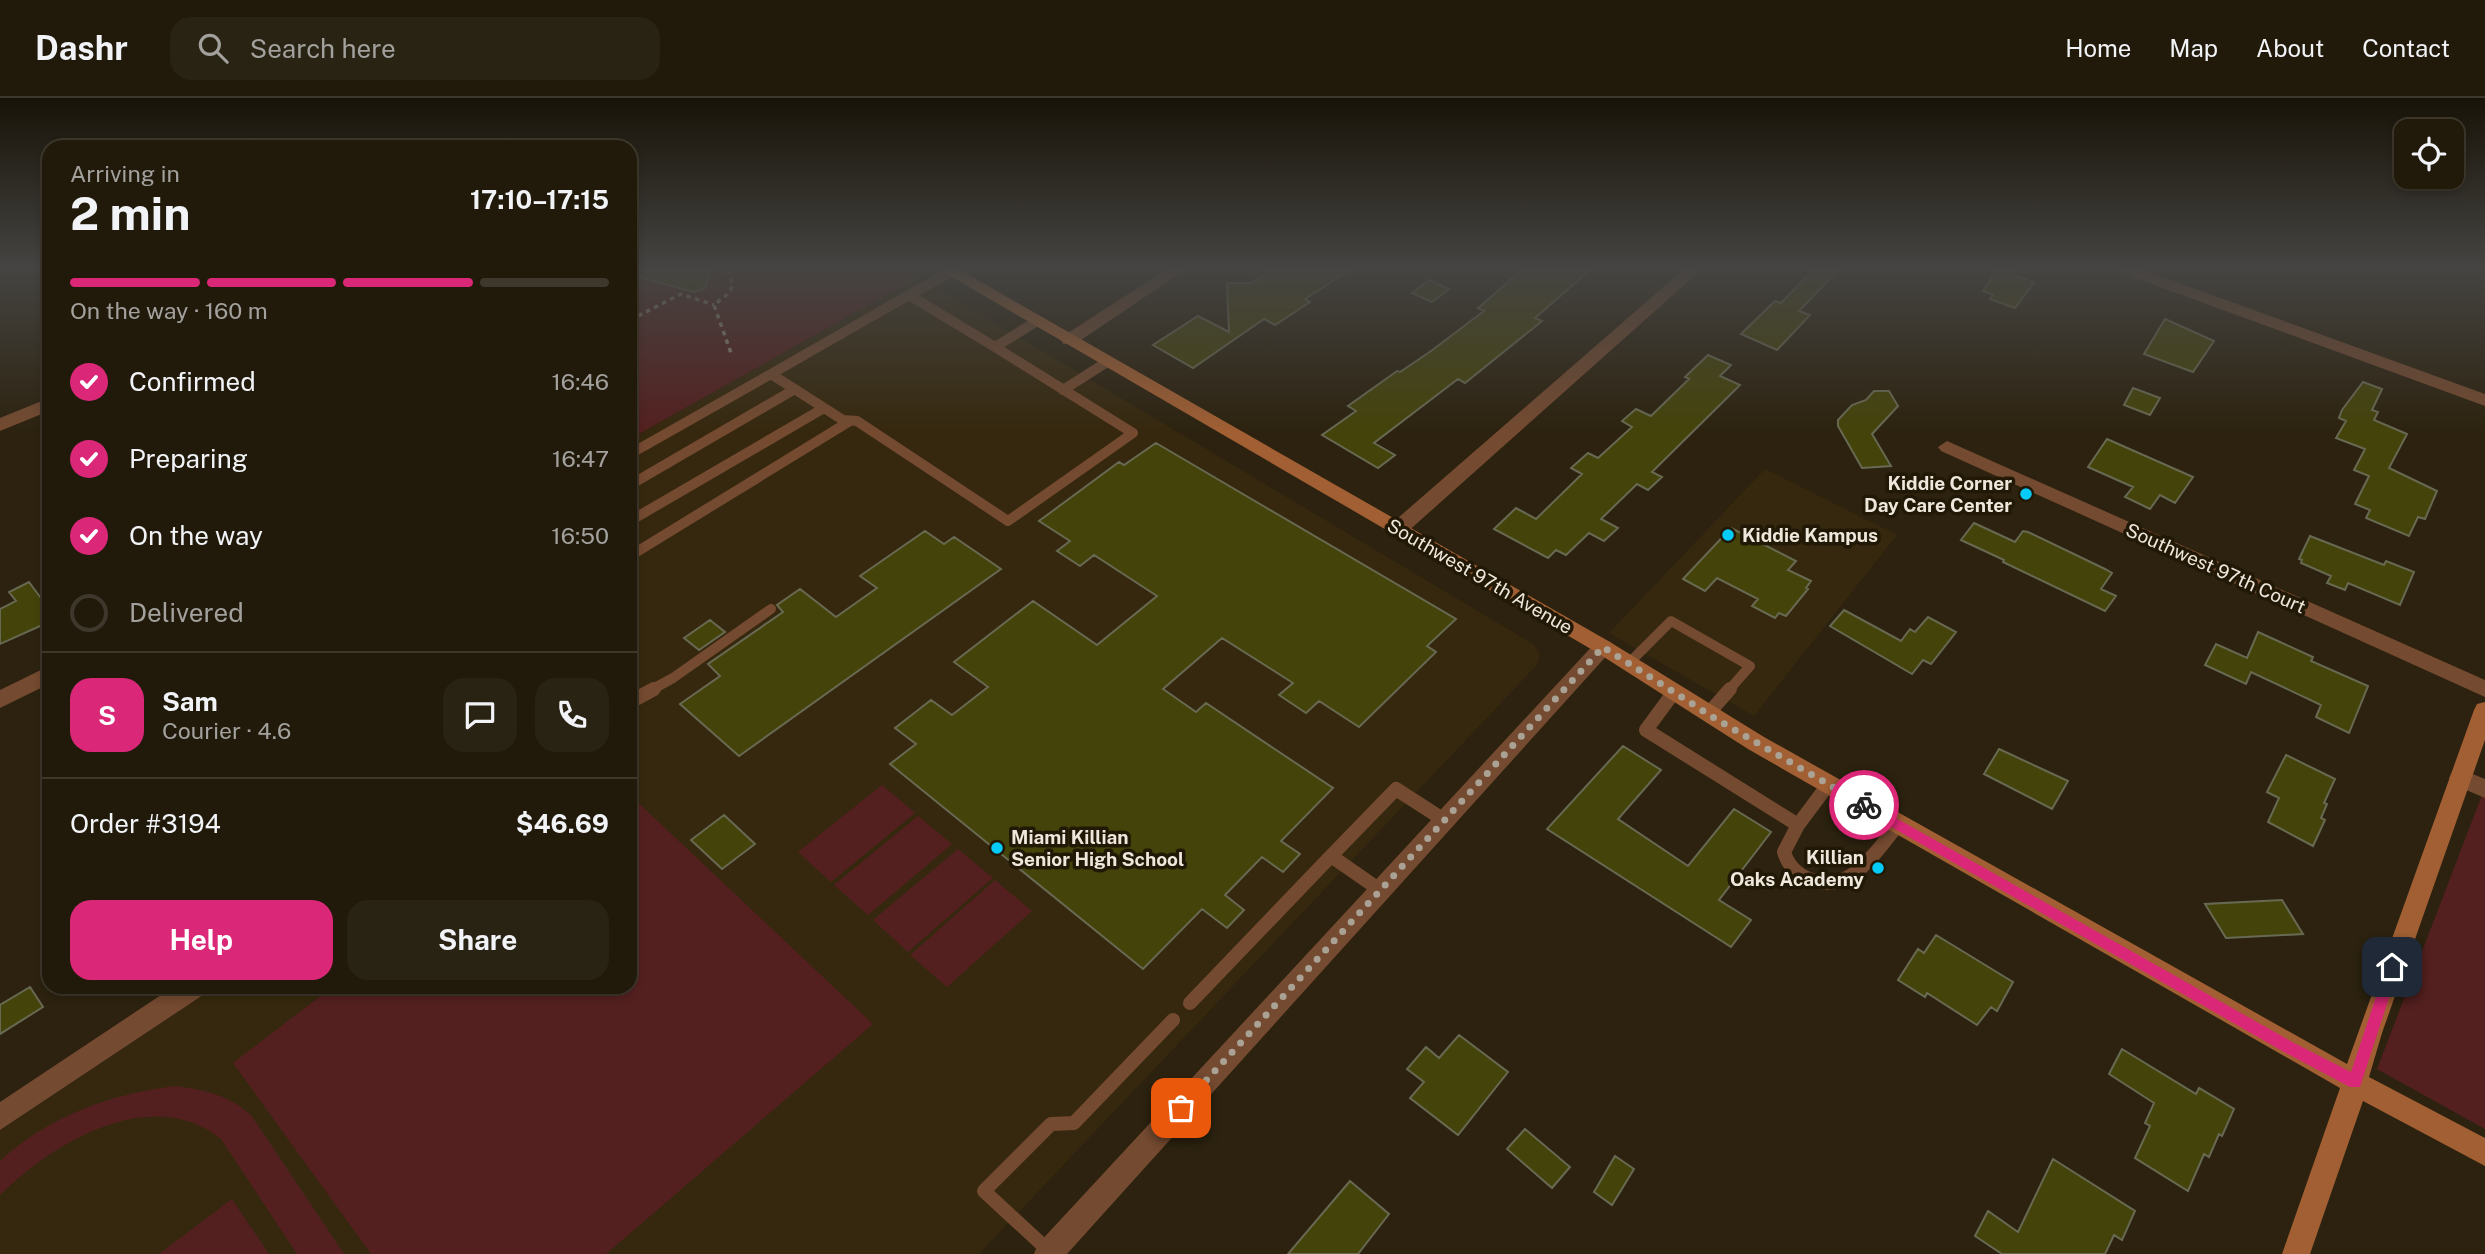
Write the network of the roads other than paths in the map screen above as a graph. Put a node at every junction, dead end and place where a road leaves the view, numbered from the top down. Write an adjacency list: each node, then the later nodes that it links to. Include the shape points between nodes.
1 (858, 324): 11 (lane)
2 (957, 324): 9 (lane)
3 (1032, 324): 9 (lane)
4 (1042, 324): 8 (street, Southwest 97th Avenue)
5 (1094, 324): 8 (street)
6 (1632, 324): 23 (street)
7 (2276, 324): 14 (street)
8 (1069, 340): 10 (street, Southwest 97th Avenue)
9 (995, 347): 13 (lane)
10 (1107, 362): 13 (lane); 23 (street, Southwest 97th Avenue)
11 (771, 374): 12 (lane); 20 (lane)
12 (795, 389): 16 (lane); 21 (lane)
13 (1063, 390): 17 (lane, via 1133,433 1008,521 857,421)
14 (2485, 400)
15 (42, 407): 18 (street)
16 (824, 408): 17 (lane); 22 (lane)
17 (850, 421): 24 (lane)
18 (0, 425)
19 (1947, 447): 29 (street, Southwest 97th Court)
20 (637, 450)
21 (637, 481)
22 (637, 518)
23 (1398, 529): 26 (street, Southwest 97th Avenue)
24 (637, 551)
25 (771, 609): 31 (lane)
26 (1603, 647): 27 (street, Southwest 97th Avenue); 38 (street)
27 (1629, 663): 30 (street, Southwest 97th Avenue); 34 (lane, via 1671,621 1750,666)
28 (42, 678): 32 (street)
29 (2485, 689)
30 (1674, 692): 34 (street, Southwest 97th Avenue); 39 (lane, via 1646,730)
31 (637, 698)
32 (0, 700)
33 (2485, 710): 35 (street)
34 (1707, 714): 36 (street, Southwest 97th Avenue)
35 (2460, 778): 37 (street); 46 (street)
36 (1828, 785): 39 (lane); 40 (street, Southwest 97th Avenue)
37 (2485, 789)
38 (1444, 820): 41 (lane, via 1396,789); 42 (street)
39 (1798, 825): 40 (lane, via 1786,845 1786,860 1801,875 1826,887 1860,870)
40 (1898, 825): 46 (street, Southwest 97th Avenue)
41 (1331, 856): 42 (lane); 44 (lane)
42 (1380, 890): 49 (street)
43 (183, 994): 47 (street)
44 (1189, 1003)
45 (1173, 1020): 49 (lane, via 1074,1123 1051,1124 984,1191)
46 (2355, 1082): 48 (street, Southwest 97th Avenue); 50 (street)
47 (0, 1116)
48 (2485, 1153)
49 (1049, 1253)
50 (2296, 1254)

